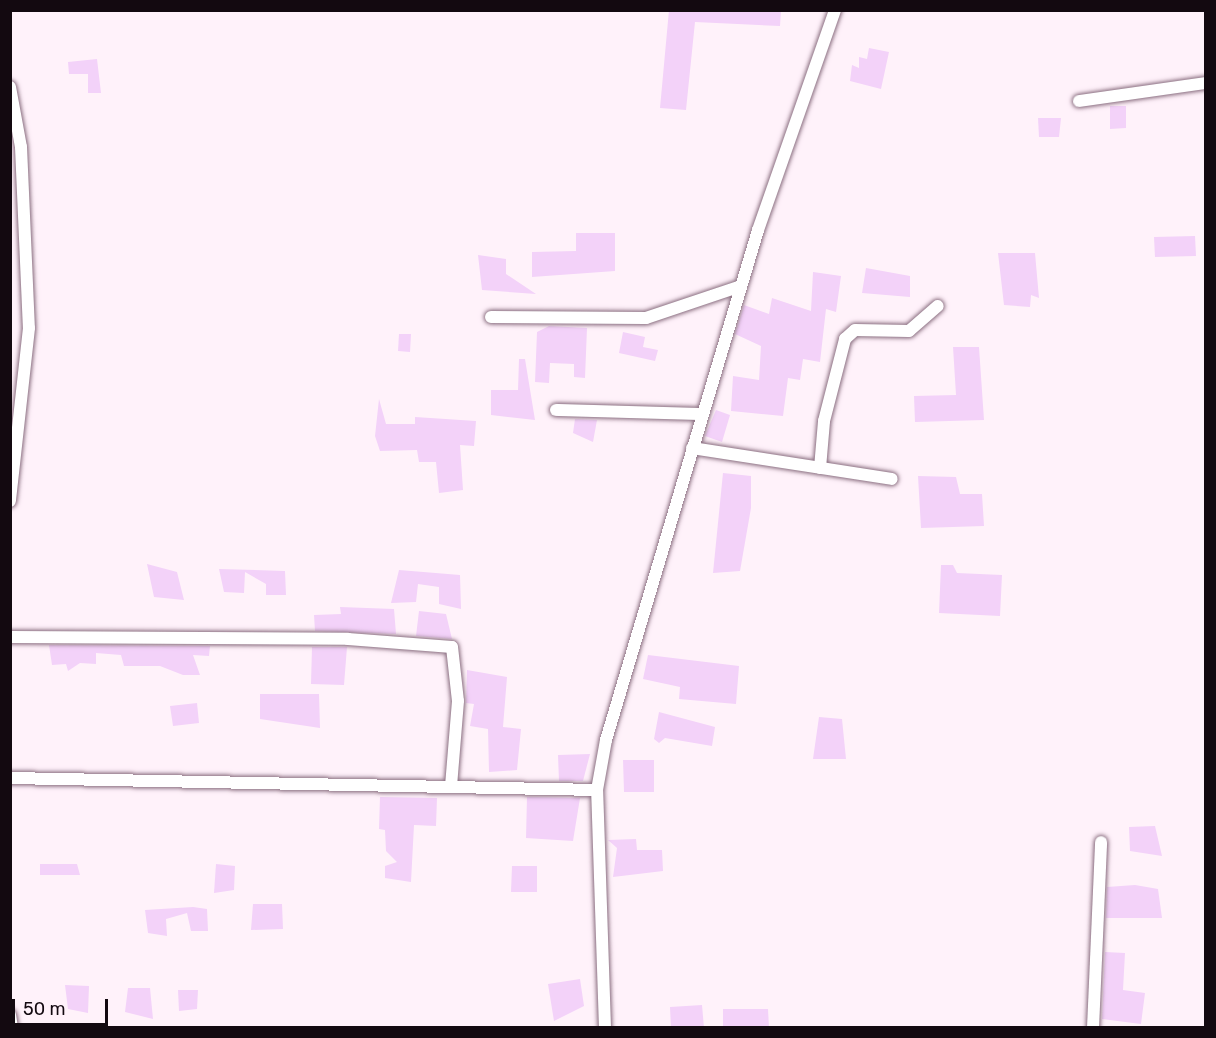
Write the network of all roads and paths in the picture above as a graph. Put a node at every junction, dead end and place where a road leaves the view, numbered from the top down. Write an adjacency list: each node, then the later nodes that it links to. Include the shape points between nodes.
1 (834, 10): 5 (street)
2 (1206, 83): 4 (street)
3 (10, 87): 13 (street, via 21,147 29,328)
4 (1079, 101)
5 (741, 286): 7 (street, via 646,318); 9 (street)
6 (938, 306): 11 (street, via 909,331 862,329 846,339 824,421)
7 (491, 318)
8 (556, 410): 9 (street)
9 (702, 414): 10 (street)
10 (692, 448): 11 (street); 17 (street, via 609,728)
11 (820, 468): 12 (street)
12 (892, 479)
13 (10, 501)
14 (10, 637): 16 (street, via 325,638 452,647 458,701)
15 (10, 778): 16 (street)
16 (451, 787): 17 (street)
17 (597, 790): 21 (street)
18 (1101, 842): 22 (street)
19 (10, 1015): 20 (street)
20 (12, 1028)
21 (604, 1028)
22 (1093, 1028)

